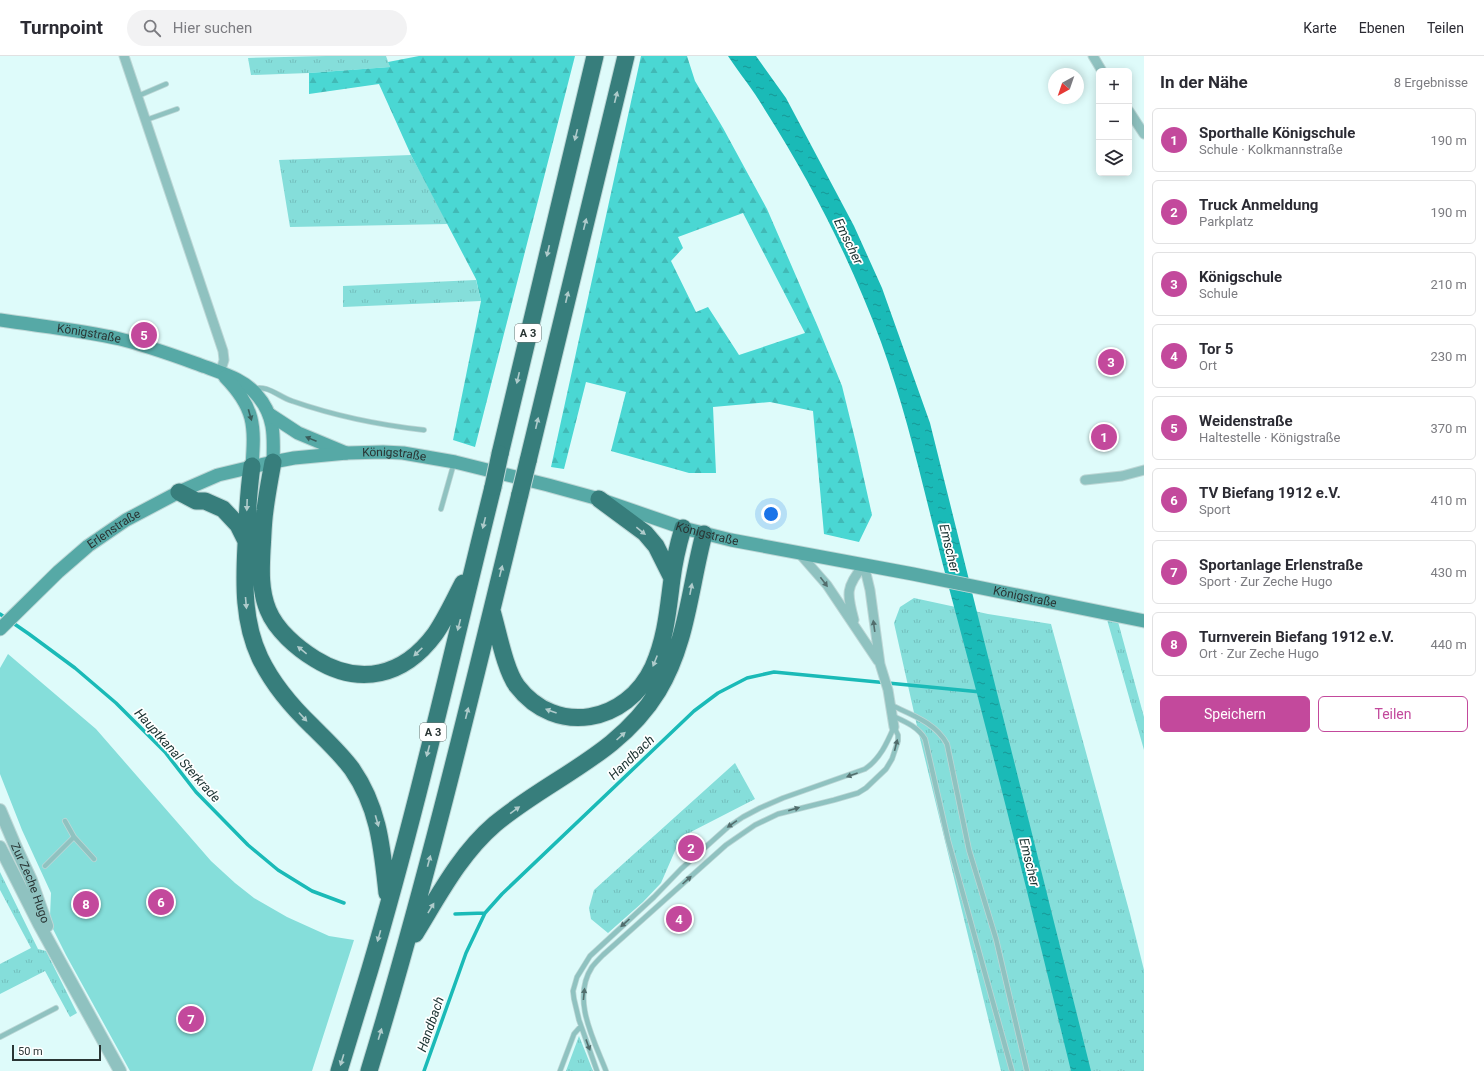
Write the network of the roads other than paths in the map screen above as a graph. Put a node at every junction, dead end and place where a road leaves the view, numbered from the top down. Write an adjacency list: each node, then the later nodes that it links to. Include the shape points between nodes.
1 (124, 56): 7 (street)
2 (595, 56): 30 (highway, A 3, one-way to 30, bridge)
3 (626, 56): 33 (highway, A 3, one-way to 3, bridge)
4 (1092, 56): 5 (street)
5 (1100, 68)
6 (166, 84): 7 (lane)
7 (138, 96): 10 (street)
8 (177, 109): 10 (lane)
9 (1132, 116): 11 (street)
10 (146, 120): 13 (street, via 223,351 224,360)
11 (1144, 134)
12 (0, 320): 13 (main road, Königstraße, via 118,339 147,346)
13 (220, 373): 14 (main road, Königstraße)
14 (247, 393): 15 (main road, Königstraße, via 260,399); 16 (lane, via 260,387 285,399 345,417); 20 (main road, Königstraße, one-way to 20, via 248,410 254,431)
15 (269, 414): 17 (main road, one-way to 15, via 298,434); 18 (main road, Königstraße, via 273,426)
16 (424, 430)
17 (347, 453): 18 (main road, Königstraße); 19 (main road, Königstraße, via 403,453)
18 (273, 462): 20 (main road, Königstraße); 30 (highway, one-way to 18, via 435,633 409,660 387,671 359,675 322,663 306,654 278,627 268,610 262,591 265,510)
19 (455, 462): 24 (main road, Königstraße); 25 (lane)
20 (252, 466): 23 (main road, Erlenstraße, via 218,475); 28 (highway, one-way to 28, via 247,497)
21 (1144, 470): 22 (street, via 1122,476)
22 (1085, 480)
23 (179, 492): 28 (highway, via 223,509 238,525); 36 (main road, Erlenstraße, via 126,520 92,543 58,572)
24 (599, 499): 26 (main road, Königstraße); 32 (highway, one-way to 32, via 645,533 656,546)
25 (441, 509)
26 (683, 528): 27 (main road, Königstraße); 32 (highway)
27 (704, 534): 29 (main road, Königstraße); 48 (highway, one-way to 27, via 448,879 473,846 512,811 611,745 648,707 675,655)
28 (246, 542): 47 (highway, one-way to 47, via 247,615 254,643 274,683 295,709 341,755 366,793 379,829)
29 (799, 553): 31 (main road, Königstraße); 35 (street, one-way to 35)
30 (475, 560): 47 (highway, A 3, one-way to 47)
31 (864, 565): 34 (main road, Königstraße); 35 (street, via 848,592); 37 (street, one-way to 31)
32 (672, 578): 33 (highway, one-way to 33, via 663,638 646,679 639,690 624,704 590,717 561,715 543,708 526,696 509,671)
33 (492, 609): 48 (highway, A 3, one-way to 33)
34 (1144, 621)
35 (857, 628): 37 (street)
36 (0, 629)
37 (880, 664): 38 (street)
38 (891, 705): 39 (street); 60 (lane, via 933,727 947,744 969,850 996,939)
39 (893, 716): 40 (street); 59 (lane, via 914,727 925,739 948,840)
40 (894, 727): 51 (lane, one-way to 51, via 873,764 760,808 728,827 681,869 590,956 577,977 574,991); 58 (lane, one-way to 40, via 583,1004 586,983 597,962 726,845 755,825 778,814 834,800 866,788 886,769 892,759 898,741)
41 (0, 810): 49 (street, Zur Zeche Hugo, via 31,880)
42 (66, 821): 43 (lane)
43 (74, 837): 45 (lane); 46 (lane)
44 (0, 847): 49 (street, Zur Zeche Hugo)
45 (94, 859)
46 (45, 866)
47 (389, 903): 54 (highway, A 3, one-way to 54)
48 (404, 953): 55 (highway, A 3, one-way to 48)
49 (58, 958): 53 (street, Zur Zeche Hugo)
50 (56, 1008): 52 (lane)
51 (581, 1026): 56 (lane, via 574,1034); 57 (lane, one-way to 57)
52 (0, 1037)
53 (120, 1071)
54 (339, 1071)
55 (369, 1071)
56 (560, 1071)
57 (598, 1071)
58 (606, 1071)
59 (1012, 1071)
60 (1027, 1071)

